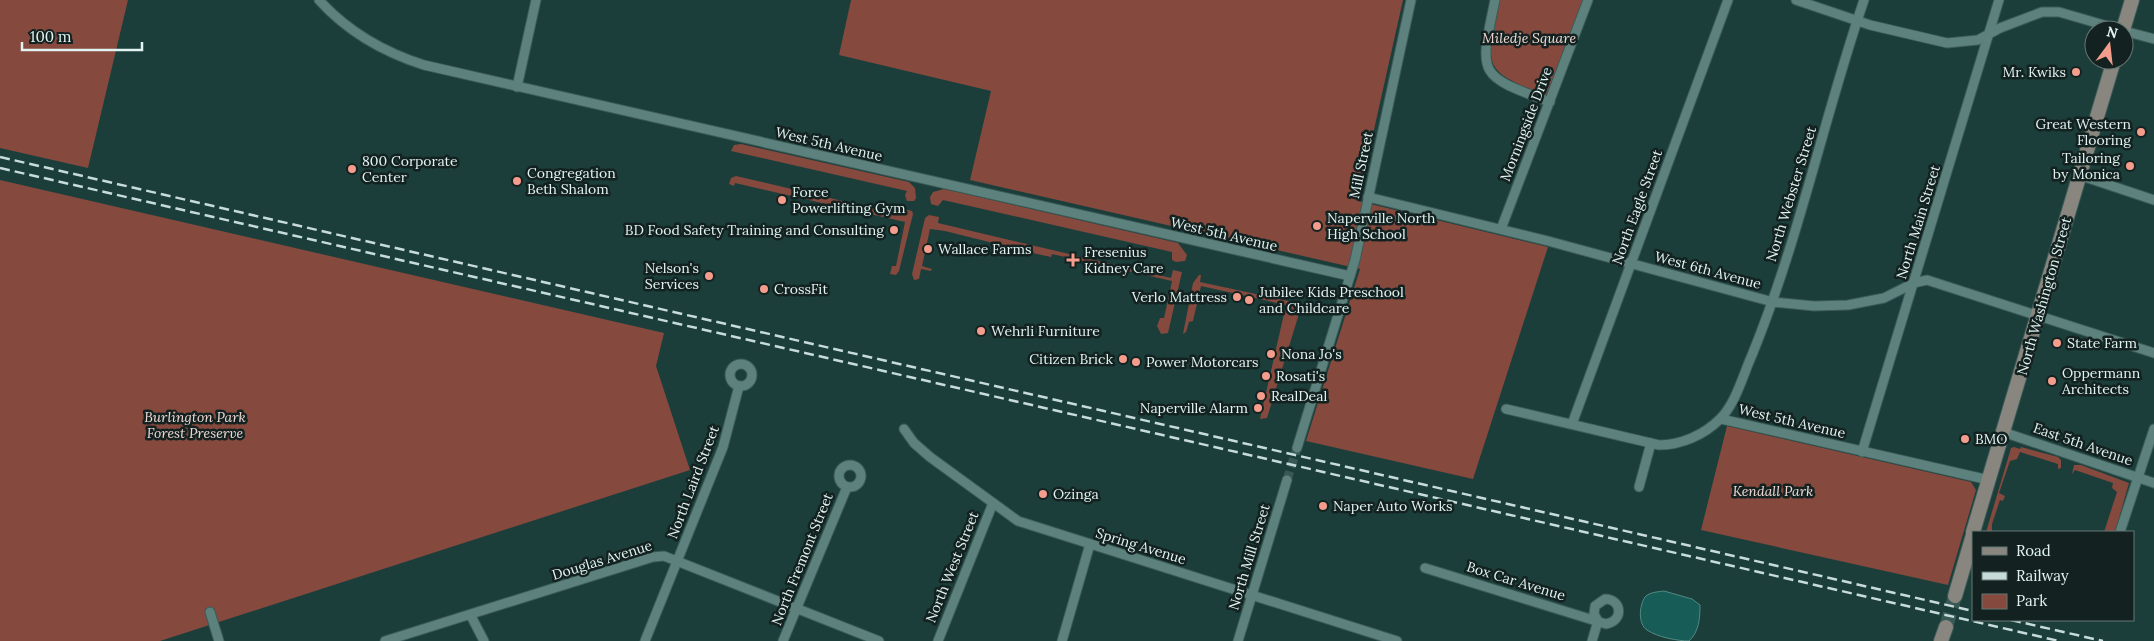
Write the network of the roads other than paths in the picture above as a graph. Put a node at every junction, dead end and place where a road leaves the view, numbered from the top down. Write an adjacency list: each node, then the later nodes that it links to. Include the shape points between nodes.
1 (319, 0): 18 (street, West 5th Avenue, via 346,26 382,49 424,65)
2 (536, 0): 18 (street)
3 (1411, 0): 21 (street, Mill Street)
4 (1495, 0): 19 (street, via 1485,54 1488,70 1504,85)
5 (1588, 0): 19 (street, Morningside Drive)
6 (1728, 0): 24 (street, North Eagle Street)
7 (1796, 0): 13 (street)
8 (1864, 0): 13 (street, North Webster Street)
9 (1999, 0): 15 (street, North Main Street)
10 (2132, 0): 12 (main road)
11 (2085, 20): 15 (street, via 2050,11 2024,17)
12 (2126, 20)
13 (1857, 21): 15 (street, via 1946,43 1972,42); 27 (street, North Webster Street)
14 (2134, 33): 16 (street)
15 (1988, 34): 26 (street, North Main Street)
16 (2154, 39)
17 (2111, 70): 20 (main road, North Washington Street)
18 (517, 87): 25 (street, West 5th Avenue)
19 (1550, 102): 23 (street, Morningside Drive)
20 (2079, 175): 22 (street); 28 (main road, North Washington Street)
21 (1368, 197): 23 (street, West 6th Avenue); 25 (street, Mill Street)
22 (2154, 200)
23 (1501, 230): 24 (street, West 6th Avenue)
24 (1630, 264): 27 (street, West 6th Avenue); 33 (street, North Eagle Street)
25 (1350, 276): 38 (street, Mill Street)
26 (1914, 282): 27 (street, West 6th Avenue, via 1892,295 1848,305); 28 (street, via 1927,280); 39 (street, North Main Street)
27 (1773, 302): 32 (street, North Webster Street, via 1733,400)
28 (2038, 314): 29 (street); 36 (main road, North Washington Street)
29 (2154, 353)
30 (739, 386): 51 (street, North Laird Street, via 723,447)
31 (1506, 409): 33 (street, West 5th Avenue)
32 (1721, 419): 37 (street, West 5th Avenue, via 1683,442); 39 (street, West 5th Avenue)
33 (1572, 424): 37 (street, West 5th Avenue)
34 (904, 429): 46 (street, Spring Avenue, via 930,458)
35 (2154, 429): 40 (street)
36 (2003, 432): 40 (street, East 5th Avenue); 42 (main road, North Washington Street)
37 (1651, 443): 45 (street)
38 (1297, 448)
39 (1862, 452): 42 (street, West 5th Avenue)
40 (2138, 477): 43 (street, East 5th Avenue); 48 (street)
41 (1287, 480): 53 (street, North Mill Street)
42 (1989, 480): 47 (main road, North Washington Street)
43 (2154, 483)
44 (847, 486): 55 (street, North Fremont Street)
45 (1639, 488)
46 (993, 503): 50 (street, Spring Avenue, via 1018,521); 65 (street, North West Street)
47 (1974, 531)
48 (2120, 531)
49 (1972, 536): 54 (main road, North Washington Street)
50 (1090, 544): 53 (street, Spring Avenue); 66 (street)
51 (678, 560): 55 (street, Douglas Avenue); 57 (street, Douglas Avenue, via 653,557); 62 (street, North Laird Street)
52 (1425, 568): 69 (street, Box Car Avenue, via 1598,621)
53 (1251, 595): 67 (street, North Mill Street); 68 (street, Spring Avenue)
54 (1955, 596)
55 (797, 608): 63 (street, North Fremont Street); 64 (street, Douglas Avenue)
56 (210, 612): 59 (street)
57 (471, 616): 60 (street, Douglas Avenue); 61 (street)
58 (1946, 627): 70 (main road)
59 (219, 641)
60 (385, 641)
61 (484, 641)
62 (645, 641)
63 (783, 641)
64 (879, 641)
65 (938, 641)
66 (1062, 641)
67 (1238, 641)
68 (1397, 641)
69 (1592, 641)
70 (1941, 641)

